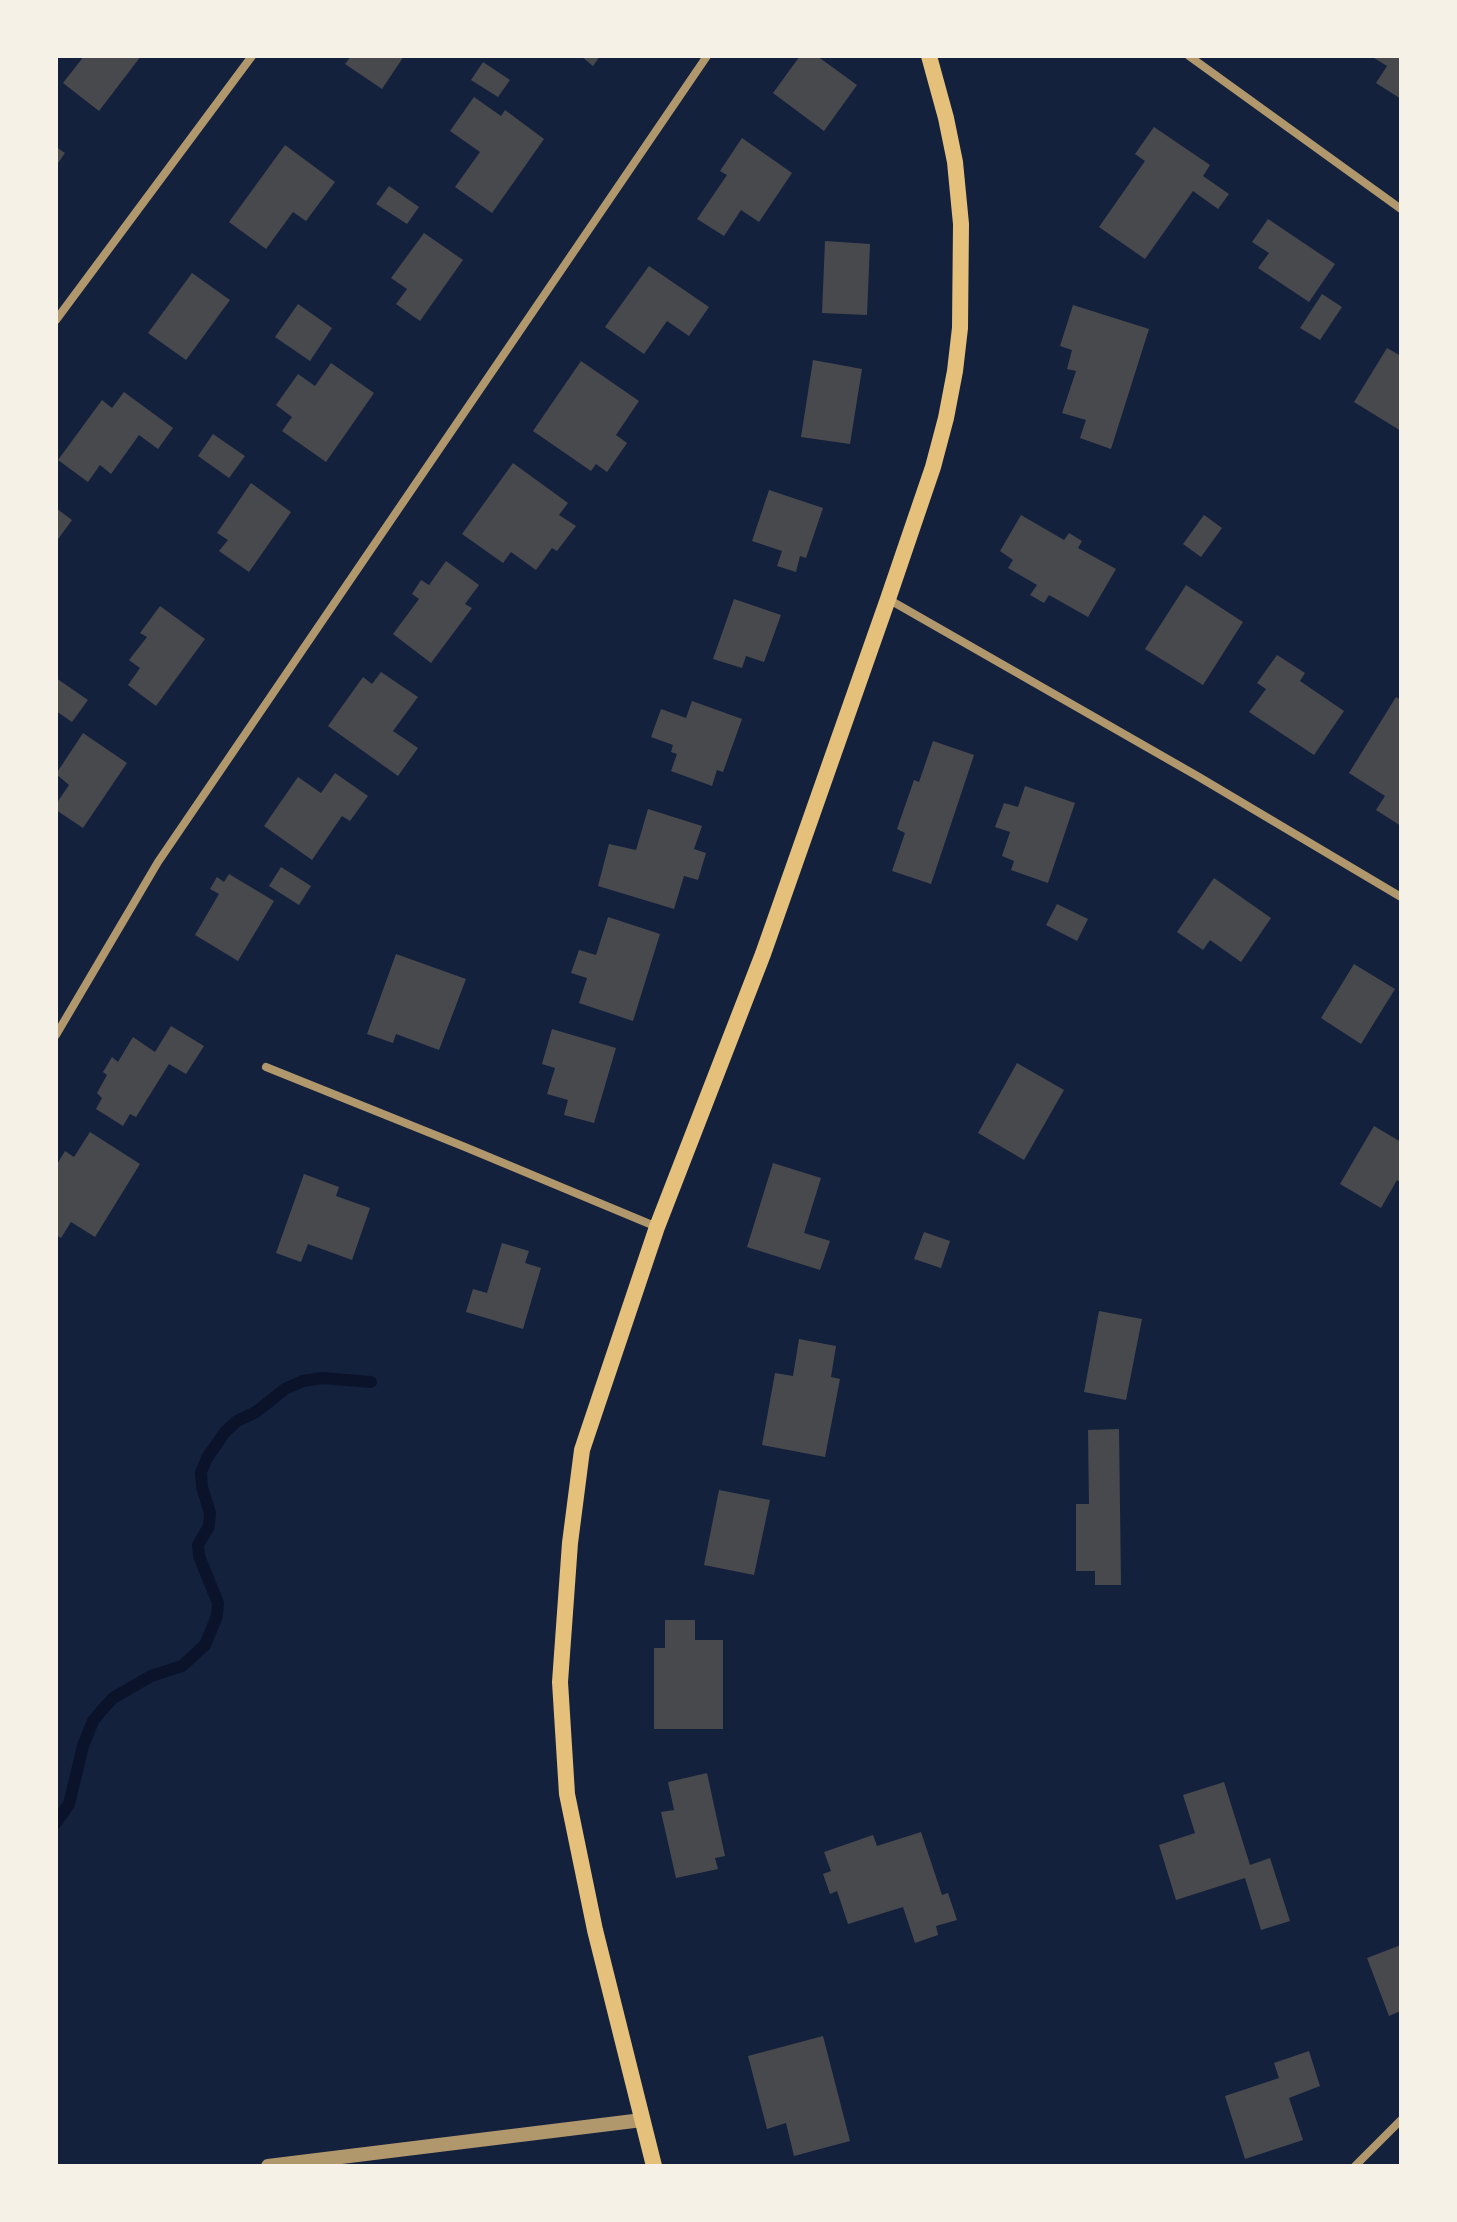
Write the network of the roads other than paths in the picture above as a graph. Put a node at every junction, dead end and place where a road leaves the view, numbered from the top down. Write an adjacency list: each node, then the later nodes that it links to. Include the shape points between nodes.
1 (252, 56): 6 (street)
2 (707, 56): 9 (street, via 158,862)
3 (929, 56): 7 (main road, via 955,162 961,224 960,328 933,467)
4 (1189, 56): 5 (street)
5 (1401, 209)
6 (56, 320)
7 (888, 599): 8 (street); 11 (main road, via 763,954)
8 (1401, 897)
9 (56, 1035)
10 (266, 1067): 11 (street)
11 (657, 1227): 12 (main road, via 582,1450 560,1682 567,1794)
12 (642, 2120): 14 (street); 15 (main road)
13 (1401, 2120): 16 (street)
14 (268, 2166)
15 (654, 2166)
16 (1355, 2166)

